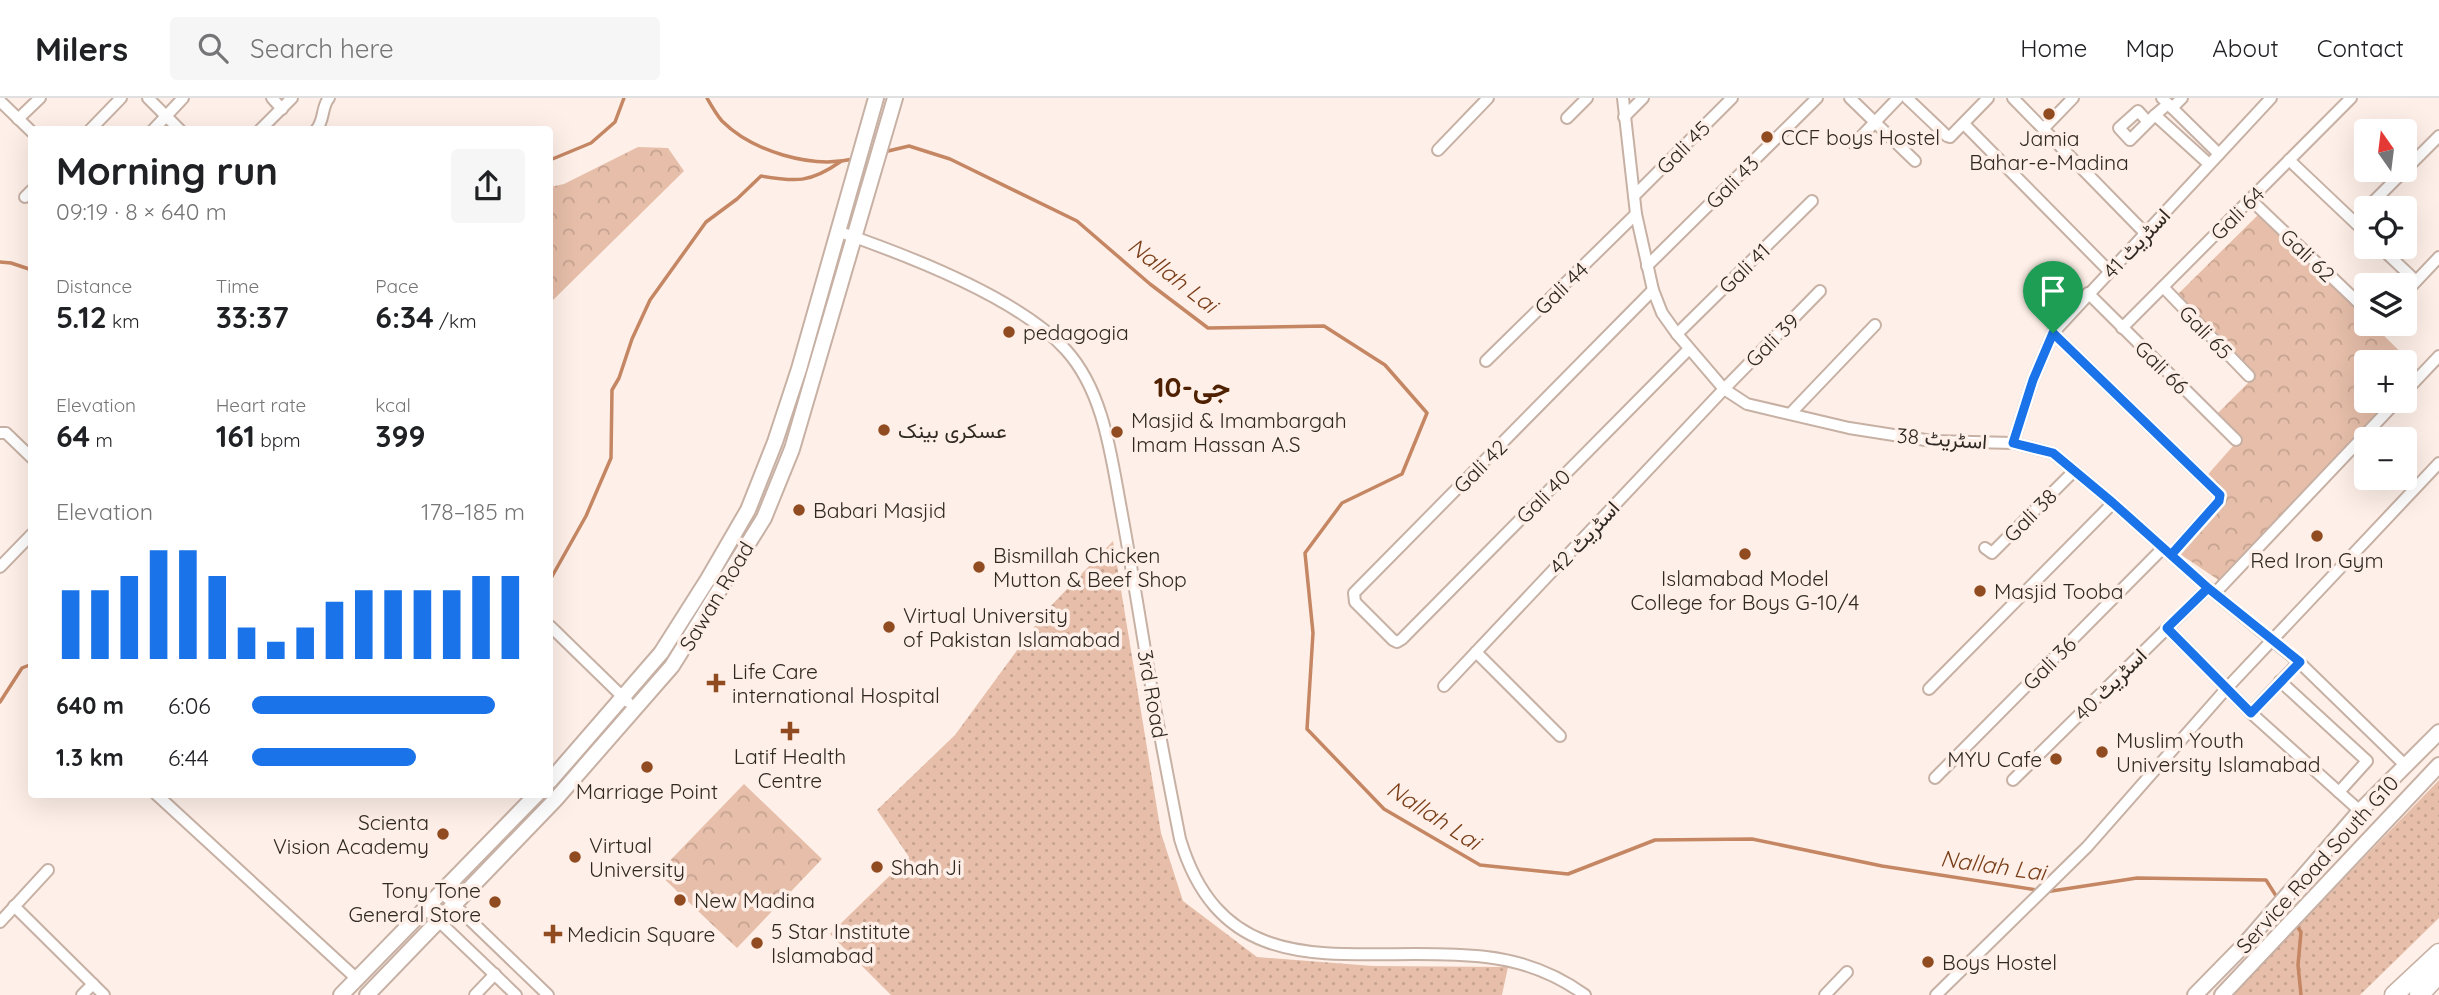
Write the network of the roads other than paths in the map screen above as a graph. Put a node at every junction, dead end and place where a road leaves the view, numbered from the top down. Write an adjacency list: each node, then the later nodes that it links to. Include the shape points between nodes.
1 (40, 98): 31 (street)
2 (121, 98): 34 (street)
3 (148, 98): 28 (street)
4 (183, 98): 28 (street)
5 (271, 98): 27 (street)
6 (292, 98): 27 (street)
7 (876, 98): 54 (main road, Sawan Road)
8 (895, 98): 56 (main road, Sawan Road)
9 (1488, 98): 43 (street)
10 (1587, 98): 30 (street)
11 (1622, 98): 29 (street, اسٹریٹ 38)
12 (1643, 98): 29 (street)
13 (1732, 98): 48 (street, Gali 45)
14 (1817, 98): 59 (street, Gali 43)
15 (1850, 98): 32 (street)
16 (1898, 98): 32 (street)
17 (1907, 98): 33 (street, via 1947,136)
18 (1988, 98): 33 (street)
19 (2013, 98): 40 (street)
20 (2073, 98): 40 (street)
21 (2182, 98): 26 (street)
22 (2271, 98): 44 (street, اسٹریٹ 41)
23 (2351, 98): 45 (street, Gali 64)
24 (326, 99): 38 (street)
25 (0, 101): 31 (street)
26 (2167, 103): 44 (street); 47 (street, via 2152,119)
27 (282, 109): 37 (street)
28 (167, 116): 35 (street); 36 (street)
29 (1624, 117): 48 (street, اسٹریٹ 38)
30 (1567, 118)
31 (18, 119): 39 (street)
32 (1875, 122): 42 (street); 46 (street)
33 (1964, 124): 60 (street)
34 (94, 126)
35 (157, 126)
36 (176, 126)
37 (264, 126)
38 (320, 126)
39 (28, 128)
40 (2044, 128): 55 (street)
41 (2439, 136): 49 (street)
42 (1854, 144)
43 (1438, 150)
44 (2219, 154): 47 (street, اسٹریٹ 41)
45 (2289, 160): 50 (street, Gali 64); 53 (street)
46 (1915, 161)
47 (2209, 164): 55 (street, اسٹریٹ 41)
48 (1634, 196): 52 (street, اسٹریٹ 38)
49 (2380, 196)
50 (2250, 199): 63 (street, Gali 64); 67 (street, Gali 62)
51 (1812, 201): 71 (street, Gali 41)
52 (1636, 215): 59 (street, اسٹریٹ 38); 74 (street, Gali 44)
53 (2354, 222)
54 (837, 231): 56 (street, 3rd Road); 102 (main road, Sawan Road, via 799,369 748,510 661,653)
55 (2145, 233): 60 (street, اسٹریٹ 41)
56 (853, 237): 103 (main road, Sawan Road, via 793,449 764,517 673,666); 136 (street, 3rd Road, via 1020,313 1066,351 1086,379 1115,477 1180,839 1195,881 1225,919 1246,935 1297,951 1518,962)
57 (2439, 257): 62 (street)
58 (2393, 259): 61 (street)
59 (1647, 266): 64 (street, اسٹریٹ 38)
60 (2109, 271): 66 (street, اسٹریٹ 41)
61 (2408, 273)
62 (2417, 280)
63 (2163, 287): 69 (street, Gali 64); 75 (street, Gali 65)
64 (1653, 290): 71 (street, اسٹریٹ 38); 95 (street, Gali 42, via 1354,593 1355,602)
65 (1820, 291): 77 (street, Gali 39)
66 (2088, 293): 69 (street, Gali 66); 70 (street, اسٹریٹ 41)
67 (2354, 299)
68 (1875, 325): 79 (street)
69 (2122, 328): 81 (street, Gali 66)
70 (2053, 333): 82 (street, اسٹریٹ 41); 89 (street, Gali 36, via 2220,495)
71 (1676, 334): 72 (street, اسٹریٹ 38)
72 (1688, 350): 77 (street, اسٹریٹ 38); 95 (street, Gali 40)
73 (2439, 356): 76 (street)
74 (1486, 361)
75 (2249, 376)
76 (2417, 379)
77 (1724, 389): 79 (street, اسٹریٹ 38, via 1747,404); 96 (street, اسٹریٹ 42)
78 (2385, 413): 91 (street, اسٹریٹ 40)
79 (1790, 414): 82 (street, اسٹریٹ 38, via 1931,441)
80 (0, 433): 83 (street, via 6,433)
81 (2236, 440)
82 (2013, 443): 85 (street, اسٹریٹ 38, via 2053,453)
83 (28, 454)
84 (2439, 463): 94 (street)
85 (2074, 471): 86 (street, اسٹریٹ 38); 88 (street, Gali 38, via 1992,553)
86 (2113, 503): 89 (street, اسٹریٹ 38); 100 (street)
87 (28, 538): 90 (street)
88 (1985, 548)
89 (2167, 551): 91 (street, اسٹریٹ 38); 110 (street, Gali 36)
90 (0, 567)
91 (2212, 590): 92 (street, اسٹریٹ 40); 94 (street, اسٹریٹ 38)
92 (2167, 628): 101 (street); 111 (street, اسٹریٹ 40)
93 (553, 629): 102 (street)
94 (2274, 639): 97 (street, اسٹریٹ 38); 101 (street)
95 (1397, 642)
96 (1476, 652): 99 (street, اسٹریٹ 42); 106 (street)
97 (2300, 662): 98 (street); 108 (street, اسٹریٹ 38)
98 (2280, 681): 104 (street); 112 (street, via 2367,761)
99 (1444, 686)
100 (1929, 689)
101 (2226, 689): 104 (street); 138 (street, via 2087,847)
102 (623, 697): 103 (street); 109 (main road, Sawan Road)
103 (635, 709): 118 (main road, Sawan Road)
104 (2251, 713): 112 (street)
105 (2439, 732): 108 (main road, Service Road South G10)
106 (1560, 736)
107 (2439, 765): 140 (main road, Service Road South G10)
108 (2406, 766): 115 (main road, Service Road South G10)
109 (553, 778)
110 (1935, 778)
111 (2013, 780)
112 (2339, 792): 115 (street)
113 (160, 798): 127 (street)
114 (533, 798): 117 (main road)
115 (2360, 811): 139 (main road, Service Road South G10)
116 (48, 870): 119 (street)
117 (441, 892): 118 (street); 120 (main road)
118 (454, 904): 121 (main road, Sawan Road); 135 (street)
119 (15, 906): 122 (street); 128 (street)
120 (425, 908): 121 (street); 127 (main road)
121 (439, 920): 126 (street); 132 (main road, Sawan Road)
122 (0, 922)
123 (2439, 953): 141 (highway)
124 (1847, 972): 137 (street)
125 (2439, 974): 142 (highway)
126 (495, 975): 133 (street); 134 (street)
127 (357, 979): 131 (main road)
128 (93, 984): 129 (street); 130 (street)
129 (82, 995)
130 (104, 995)
131 (341, 995)
132 (367, 995)
133 (475, 995)
134 (516, 995)
135 (548, 995)
136 (1585, 995)
137 (1825, 995)
138 (1936, 995)
139 (2195, 995)
140 (2222, 995)
141 (2393, 995)
142 (2418, 995)

